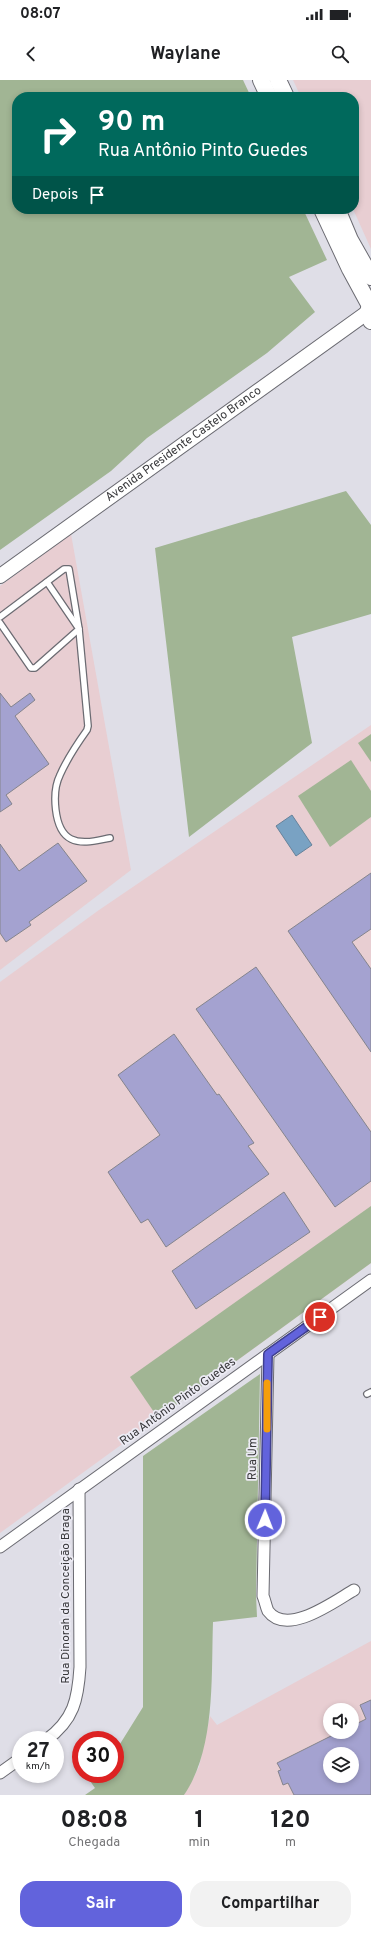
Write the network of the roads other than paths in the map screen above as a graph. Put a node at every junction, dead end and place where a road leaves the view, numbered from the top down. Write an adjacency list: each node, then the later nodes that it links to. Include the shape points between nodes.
1 (261, 80): 3 (main road)
2 (278, 80): 4 (main road)
3 (267, 92)
4 (284, 92)
5 (324, 214): 8 (main road)
6 (339, 214): 7 (main road, via 350,240)
7 (371, 277)
8 (370, 310): 9 (street, Avenida Presidente Castelo Branco)
9 (0, 576)
10 (47, 582): 11 (lane); 13 (lane); 13 (lane, via 64,569 69,569)
11 (0, 617)
12 (0, 623): 13 (lane, via 31,668)
13 (78, 629): 14 (lane, via 87,730 59,775 55,799 57,819 64,833 71,839 90,842)
14 (110, 838)
15 (371, 1280): 16 (street, Rua Antônio Pinto Guedes)
16 (268, 1354): 17 (street, Rua Antônio Pinto Guedes); 19 (street, Rua Um, via 263,1596 268,1611 282,1620 292,1621 304,1618)
17 (79, 1489): 18 (street, Rua Antônio Pinto Guedes); 20 (street, Rua Dinorah da Conceição Braga, via 80,1667 74,1708 65,1723)
18 (0, 1547)
19 (354, 1590)
20 (56, 1731)
21 (12, 1764): 22 (street)
22 (0, 1773)

